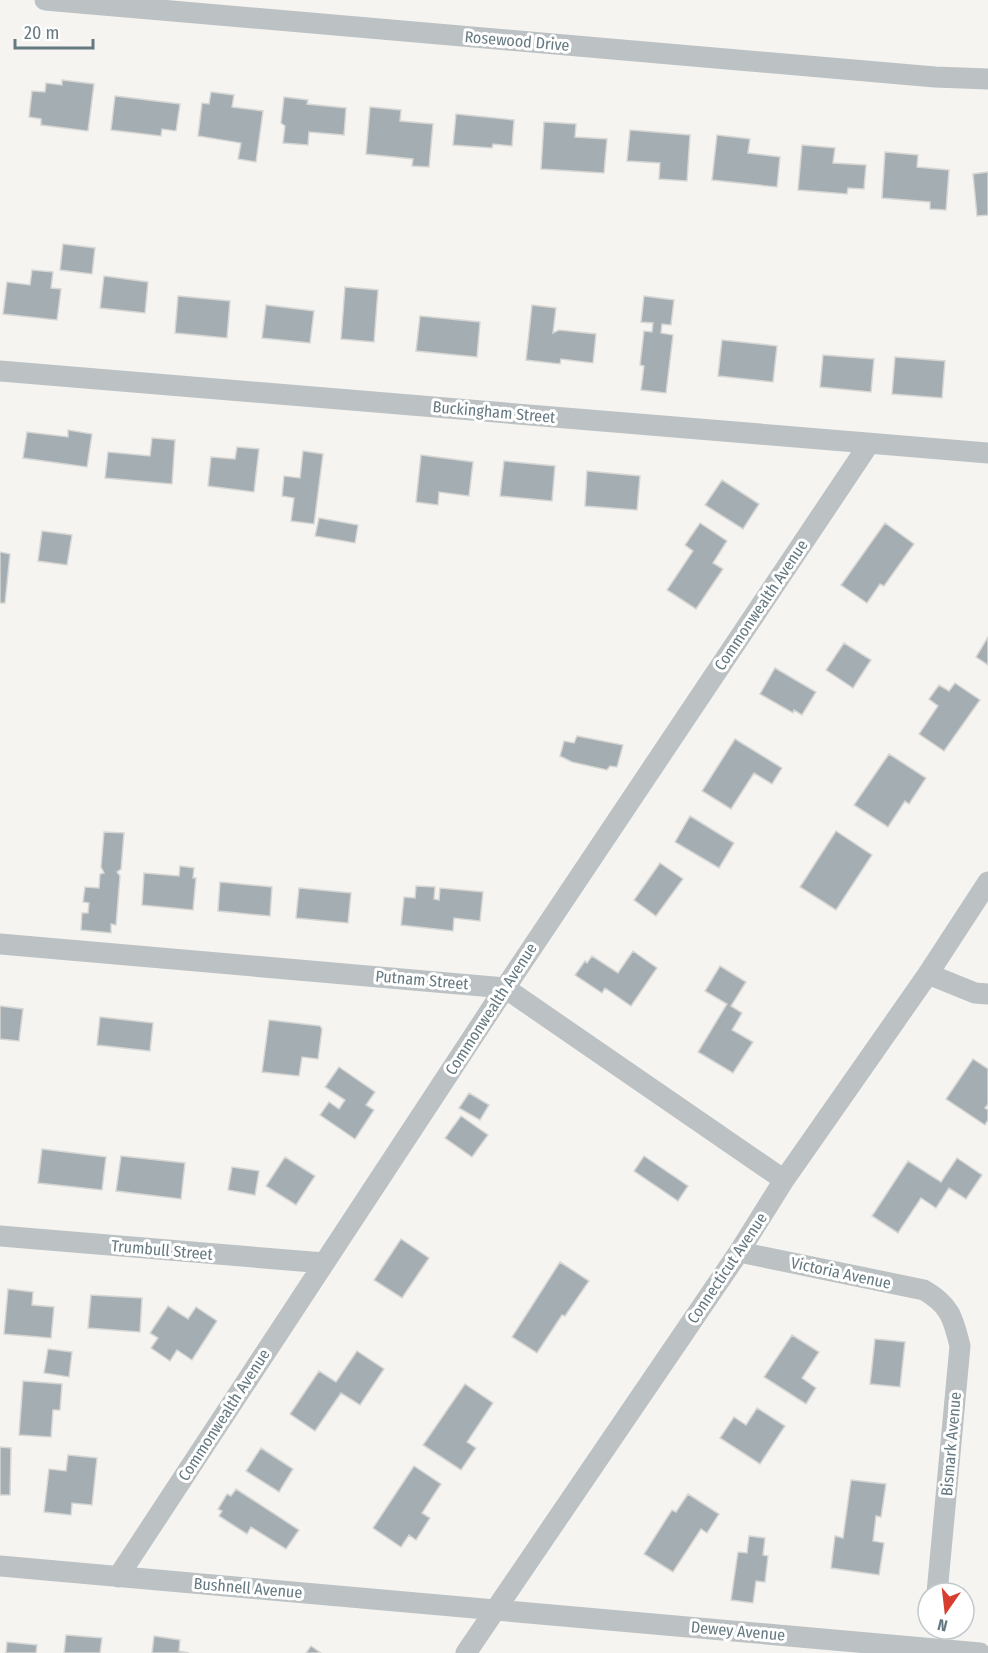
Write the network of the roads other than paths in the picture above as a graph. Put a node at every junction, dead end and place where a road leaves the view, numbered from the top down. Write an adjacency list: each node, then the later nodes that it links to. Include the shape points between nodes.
1 (45, 0): 2 (street, Rosewood Drive)
2 (988, 79)
3 (0, 371): 4 (street, Buckingham Street)
4 (869, 444): 5 (street, Buckingham Street); 9 (street, Commonwealth Avenue)
5 (988, 453)
6 (988, 882): 8 (street, Connecticut Avenue)
7 (0, 944): 9 (street, Putnam Street)
8 (928, 974): 10 (street, via 975,993); 11 (street, Connecticut Avenue)
9 (505, 988): 11 (street, Putnam Street); 14 (street, Commonwealth Avenue)
10 (988, 994)
11 (784, 1180): 13 (street, Connecticut Avenue)
12 (0, 1236): 14 (street, Trumbull Street)
13 (739, 1252): 15 (street, Victoria Avenue, via 924,1290); 19 (street, Connecticut Avenue)
14 (324, 1263): 17 (street, Commonwealth Avenue)
15 (940, 1299): 18 (street, Bismark Avenue, via 953,1320 960,1346)
16 (0, 1566): 17 (street, Bushnell Avenue)
17 (117, 1577): 19 (street, Bushnell Avenue)
18 (938, 1581)
19 (496, 1609): 20 (street, Dewey Avenue); 22 (street, Connecticut Avenue)
20 (916, 1638)
21 (941, 1641): 23 (street, Dewey Avenue)
22 (466, 1653)
23 (980, 1653)

